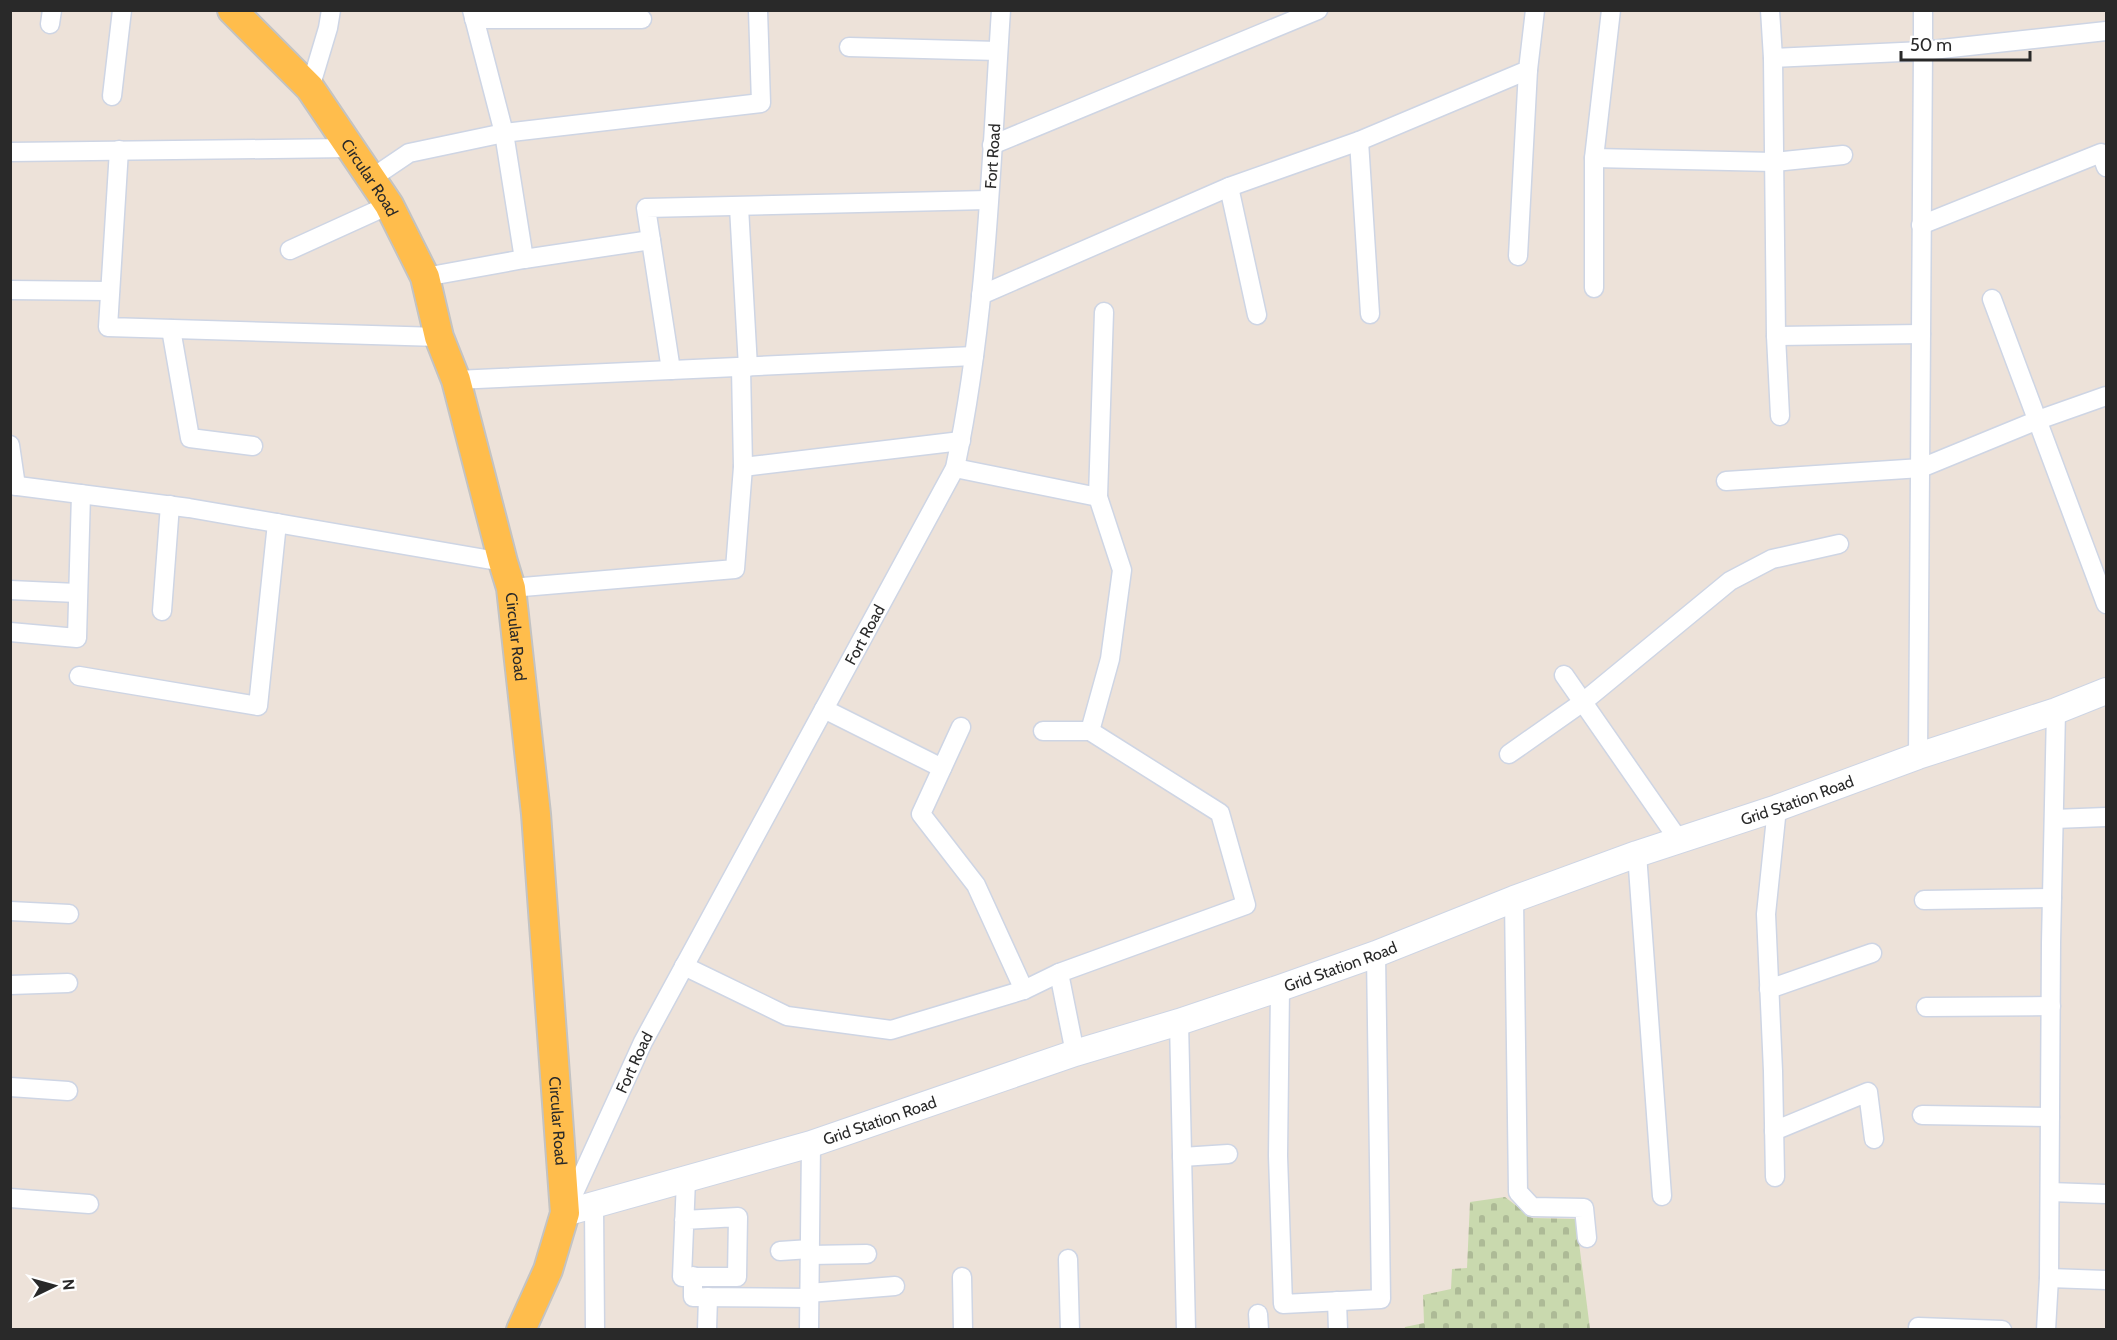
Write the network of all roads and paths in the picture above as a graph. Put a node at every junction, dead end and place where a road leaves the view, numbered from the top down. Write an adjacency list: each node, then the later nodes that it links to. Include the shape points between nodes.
1 (122, 10): 20 (street)
2 (232, 10): 19 (main road, Circular Road)
3 (331, 10): 19 (street)
4 (758, 10): 21 (street, via 761,104)
5 (1001, 10): 15 (street, Fort Road)
6 (1318, 10): 23 (street)
7 (1535, 10): 18 (street)
8 (1611, 10): 28 (street)
9 (1770, 10): 17 (street)
10 (1923, 10): 16 (street)
11 (473, 15): 12 (street); 21 (street)
12 (642, 19)
13 (2106, 31): 16 (street)
14 (849, 47): 15 (street)
15 (998, 51): 23 (street, Fort Road)
16 (1923, 51): 17 (street); 36 (street)
17 (1773, 58): 29 (street)
18 (1528, 70): 22 (street); 39 (street)
19 (310, 88): 24 (main road, Circular Road)
20 (112, 96)
21 (504, 133): 31 (street, via 408,153); 40 (street)
22 (1359, 141): 32 (street); 48 (street)
23 (992, 145): 33 (street, Fort Road)
24 (350, 148): 25 (street); 31 (main road, Circular Road)
25 (119, 150): 26 (street); 44 (street)
26 (10, 152)
27 (1843, 155): 29 (street)
28 (1594, 158): 29 (street); 42 (street)
29 (1774, 162): 52 (street)
30 (2106, 167): 36 (street, via 2101,153)
31 (372, 178): 34 (main road, Circular Road)
32 (1229, 187): 45 (street); 49 (street)
33 (988, 200): 35 (street); 45 (street, Fort Road)
34 (389, 205): 38 (street); 41 (main road, Circular Road)
35 (739, 207): 37 (street, via 646,208); 55 (street)
36 (1921, 225): 51 (street)
37 (651, 240): 40 (street); 56 (street)
38 (290, 250)
39 (1518, 256)
40 (524, 259): 41 (street)
41 (425, 277): 53 (main road, Circular Road)
42 (1594, 288)
43 (10, 290): 44 (street)
44 (110, 291): 50 (street, via 108,327)
45 (981, 295): 54 (street, Fort Road)
46 (1992, 299): 60 (street)
47 (1104, 312): 70 (street)
48 (1370, 314)
49 (1257, 315)
50 (171, 329): 53 (street); 63 (street, via 190,438)
51 (1921, 334): 52 (street); 66 (street)
52 (1776, 336): 59 (street)
53 (439, 337): 57 (main road, Circular Road)
54 (974, 356): 55 (street); 61 (street, Fort Road)
55 (745, 367): 56 (street); 64 (street)
56 (671, 370): 57 (street)
57 (456, 380): 74 (main road, Circular Road)
58 (2106, 396): 60 (street)
59 (1780, 416)
60 (2038, 420): 66 (street); 77 (street)
61 (961, 441): 64 (street); 65 (street, Fort Road)
62 (10, 445): 68 (street)
63 (254, 446)
64 (743, 467): 74 (street, via 735,569)
65 (955, 468): 70 (street); 84 (street, Fort Road)
66 (1921, 468): 67 (street); 90 (street)
67 (1726, 481)
68 (13, 486): 69 (street)
69 (81, 494): 71 (street); 76 (street)
70 (1098, 497): 88 (street, via 1122,570 1110,659)
71 (170, 506): 72 (street); 78 (street)
72 (277, 523): 74 (street); 81 (street, via 258,706)
73 (1839, 544): 83 (street, via 1772,559 1730,581)
74 (507, 575): 132 (main road, Circular Road, via 536,814)
75 (10, 590): 76 (street)
76 (77, 593): 79 (street, via 77,638)
77 (2106, 604)
78 (162, 611)
79 (10, 632)
80 (1564, 675): 83 (street)
81 (79, 676)
82 (2106, 690): 85 (main road, Grid Station Road)
83 (1582, 702): 89 (street); 95 (street)
84 (824, 709): 91 (street); 104 (street, Fort Road)
85 (2056, 711): 90 (main road, Grid Station Road); 94 (street)
86 (961, 727): 91 (street)
87 (1043, 731): 88 (street)
88 (1090, 731): 105 (street, via 1220,813 1246,905)
89 (1509, 754)
90 (1918, 756): 92 (main road, Grid Station Road)
91 (942, 768): 110 (street, via 921,814 976,885)
92 (1777, 808): 95 (main road, Grid Station Road); 109 (street, via 1766,914)
93 (2106, 817): 94 (street)
94 (2054, 819): 97 (street)
95 (1678, 839): 96 (main road, Grid Station Road)
96 (1636, 854): 98 (main road, Grid Station Road); 128 (street)
97 (2052, 898): 99 (street); 111 (street)
98 (1514, 899): 103 (main road, Grid Station Road); 134 (street, via 1518,1192 1532,1207 1584,1208)
99 (1924, 900)
100 (10, 911): 101 (street)
101 (69, 914)
102 (1872, 953): 109 (street)
103 (1376, 954): 108 (main road, Grid Station Road); 146 (street, via 1381,1299)
104 (684, 966): 110 (street, via 787,1016 891,1030); 132 (street, Fort Road, via 643,1042)
105 (1059, 973): 110 (street); 114 (street)
106 (68, 983): 107 (street)
107 (10, 985)
108 (1280, 988): 113 (main road, Grid Station Road); 146 (street, via 1278,1156 1283,1304)
109 (1769, 989): 119 (street)
110 (1024, 990)
111 (2051, 1006): 112 (street); 118 (street)
112 (1926, 1007)
113 (1179, 1022): 114 (main road, Grid Station Road); 123 (street)
114 (1075, 1053): 121 (main road, Grid Station Road)
115 (10, 1088): 116 (street)
116 (68, 1090)
117 (1922, 1115): 118 (street)
118 (2050, 1117): 126 (street)
119 (1774, 1131): 120 (street, via 1868,1092); 124 (street)
120 (1874, 1139)
121 (811, 1144): 125 (main road, Grid Station Road); 136 (street)
122 (1228, 1154): 123 (street)
123 (1182, 1157): 154 (street)
124 (1775, 1176)
125 (686, 1180): 131 (main road, Grid Station Road); 133 (street)
126 (2050, 1192): 127 (street); 141 (street)
127 (2106, 1194)
128 (1662, 1196)
129 (10, 1198): 130 (street)
130 (89, 1204)
131 (594, 1206): 132 (main road, Grid Station Road); 149 (street)
132 (565, 1213): 148 (main road, Circular Road, via 548,1270)
133 (684, 1220): 139 (street, via 682,1276); 139 (street, via 738,1217 737,1277)
134 (1587, 1238)
135 (780, 1251): 136 (street)
136 (810, 1252): 137 (street); 144 (street)
137 (867, 1254)
138 (1068, 1259): 153 (street)
139 (693, 1276): 145 (street, via 693,1297)
140 (962, 1277): 152 (street)
141 (2049, 1278): 142 (street); 157 (street)
142 (2106, 1280)
143 (895, 1286): 144 (street)
144 (809, 1296): 145 (street); 151 (street)
145 (708, 1297): 150 (street)
146 (1337, 1301): 155 (street)
147 (1918, 1327): 156 (street)
148 (521, 1329)
149 (595, 1329)
150 (707, 1329)
151 (809, 1329)
152 (963, 1329)
153 (1070, 1329)
154 (1186, 1329)
155 (1338, 1329)
156 (2002, 1329)
157 (2046, 1329)

